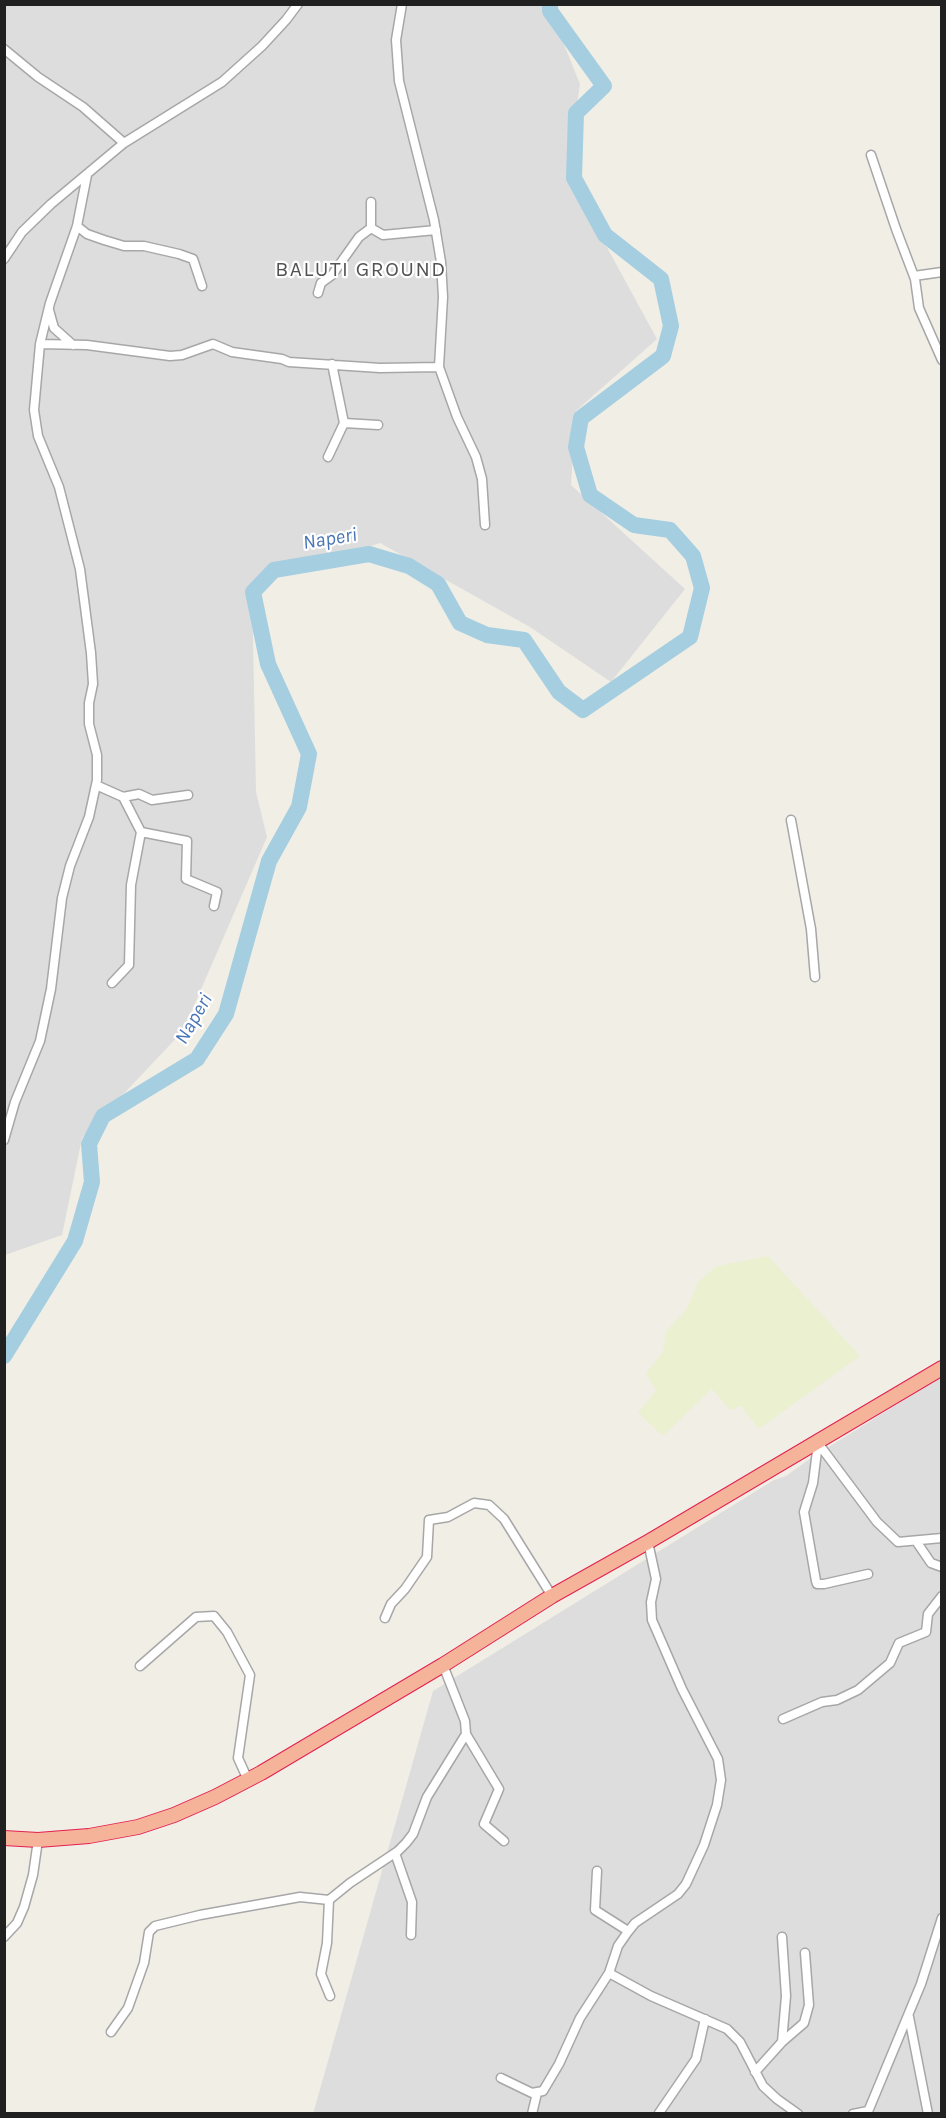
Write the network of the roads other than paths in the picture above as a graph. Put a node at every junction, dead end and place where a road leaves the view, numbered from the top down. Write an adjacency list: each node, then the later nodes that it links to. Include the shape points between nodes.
1 (298, 4): 4 (street, via 262,46 222,82)
2 (402, 4): 10 (street, via 396,40 399,81)
3 (4, 49): 4 (street, via 83,107)
4 (124, 143): 6 (street)
5 (871, 154): 13 (street)
6 (87, 175): 8 (street); 11 (street, via 22,232)
7 (371, 202): 9 (street)
8 (78, 226): 14 (street, via 87,234 124,246 144,246 194,259); 16 (street)
9 (371, 228): 10 (street, via 383,235); 15 (street, via 321,283)
10 (436, 230): 21 (street, via 443,297)
11 (4, 259)
12 (942, 272): 13 (street)
13 (914, 276): 19 (street, via 919,308)
14 (202, 286)
15 (318, 293)
16 (49, 307): 17 (street); 18 (street, via 54,328)
17 (40, 344): 18 (street); 26 (street, via 34,410 38,436 60,487 80,569 91,653 89,724 97,754)
18 (73, 345): 20 (street, via 170,356 213,344 232,352 289,362)
19 (942, 360)
20 (332, 364): 21 (street); 22 (street)
21 (439, 367): 25 (street, via 476,457 482,479)
22 (344, 423): 23 (street); 24 (street)
23 (378, 425)
24 (328, 457)
25 (485, 525)
26 (96, 785): 28 (street); 34 (street, via 62,898 40,1041)
27 (188, 795): 28 (street, via 153,800 139,794)
28 (123, 797): 30 (street)
29 (791, 820): 32 (street, via 811,929)
30 (141, 832): 31 (street, via 187,842 186,879 217,892); 33 (street, via 131,885 129,965)
31 (214, 906)
32 (815, 977)
33 (112, 983)
34 (4, 1140)
35 (942, 1368): 36 (highway)
36 (818, 1443): 38 (street, via 877,1522 898,1542); 39 (highway); 41 (street, via 813,1483 804,1512 817,1584)
37 (942, 1538): 38 (street)
38 (916, 1541): 40 (street, via 931,1563)
39 (648, 1542): 42 (highway); 57 (street, via 656,1579 652,1620 718,1759 721,1780 711,1826 686,1884)
40 (942, 1567)
41 (868, 1574)
42 (552, 1596): 44 (street, via 504,1519 489,1505 474,1503 448,1517 429,1520 427,1557 390,1604); 45 (highway)
43 (942, 1596): 47 (street, via 928,1614 926,1632 899,1643 890,1663 858,1690)
44 (385, 1618)
45 (443, 1665): 48 (street, via 465,1721); 49 (highway)
46 (140, 1666): 49 (street, via 196,1617 214,1616 250,1675 238,1758)
47 (783, 1719)
48 (466, 1734): 52 (street, via 499,1789 484,1824); 53 (street, via 427,1797 413,1834)
49 (248, 1780): 51 (highway, via 174,1815 138,1827)
50 (4, 1838): 51 (highway)
51 (38, 1840): 59 (street, via 24,1907 17,1923)
52 (504, 1841)
53 (394, 1853): 55 (street); 58 (street, via 412,1902)
54 (597, 1871): 57 (street, via 595,1910)
55 (329, 1900): 63 (street, via 321,1974); 66 (street, via 300,1897 200,1914 151,1929 128,2008)
56 (940, 1924): 64 (street)
57 (628, 1931): 62 (street)
58 (411, 1935)
59 (4, 1937)
60 (782, 1937): 67 (street, via 786,1996)
61 (805, 1953): 67 (street, via 809,2005 804,2024)
62 (609, 1972): 65 (street, via 651,1996); 70 (street, via 580,2018 554,2073 543,2091)
63 (330, 1996)
64 (909, 2016): 71 (street); 76 (street)
65 (705, 2019): 68 (street, via 734,2034); 72 (street, via 696,2059)
66 (111, 2032)
67 (782, 2042): 68 (street)
68 (755, 2072): 74 (street, via 769,2092)
69 (501, 2078): 70 (street, via 524,2091)
70 (537, 2093): 73 (street)
71 (867, 2112): 75 (street)
72 (659, 2113)
73 (532, 2114)
74 (798, 2114)
75 (853, 2114)
76 (928, 2114)

